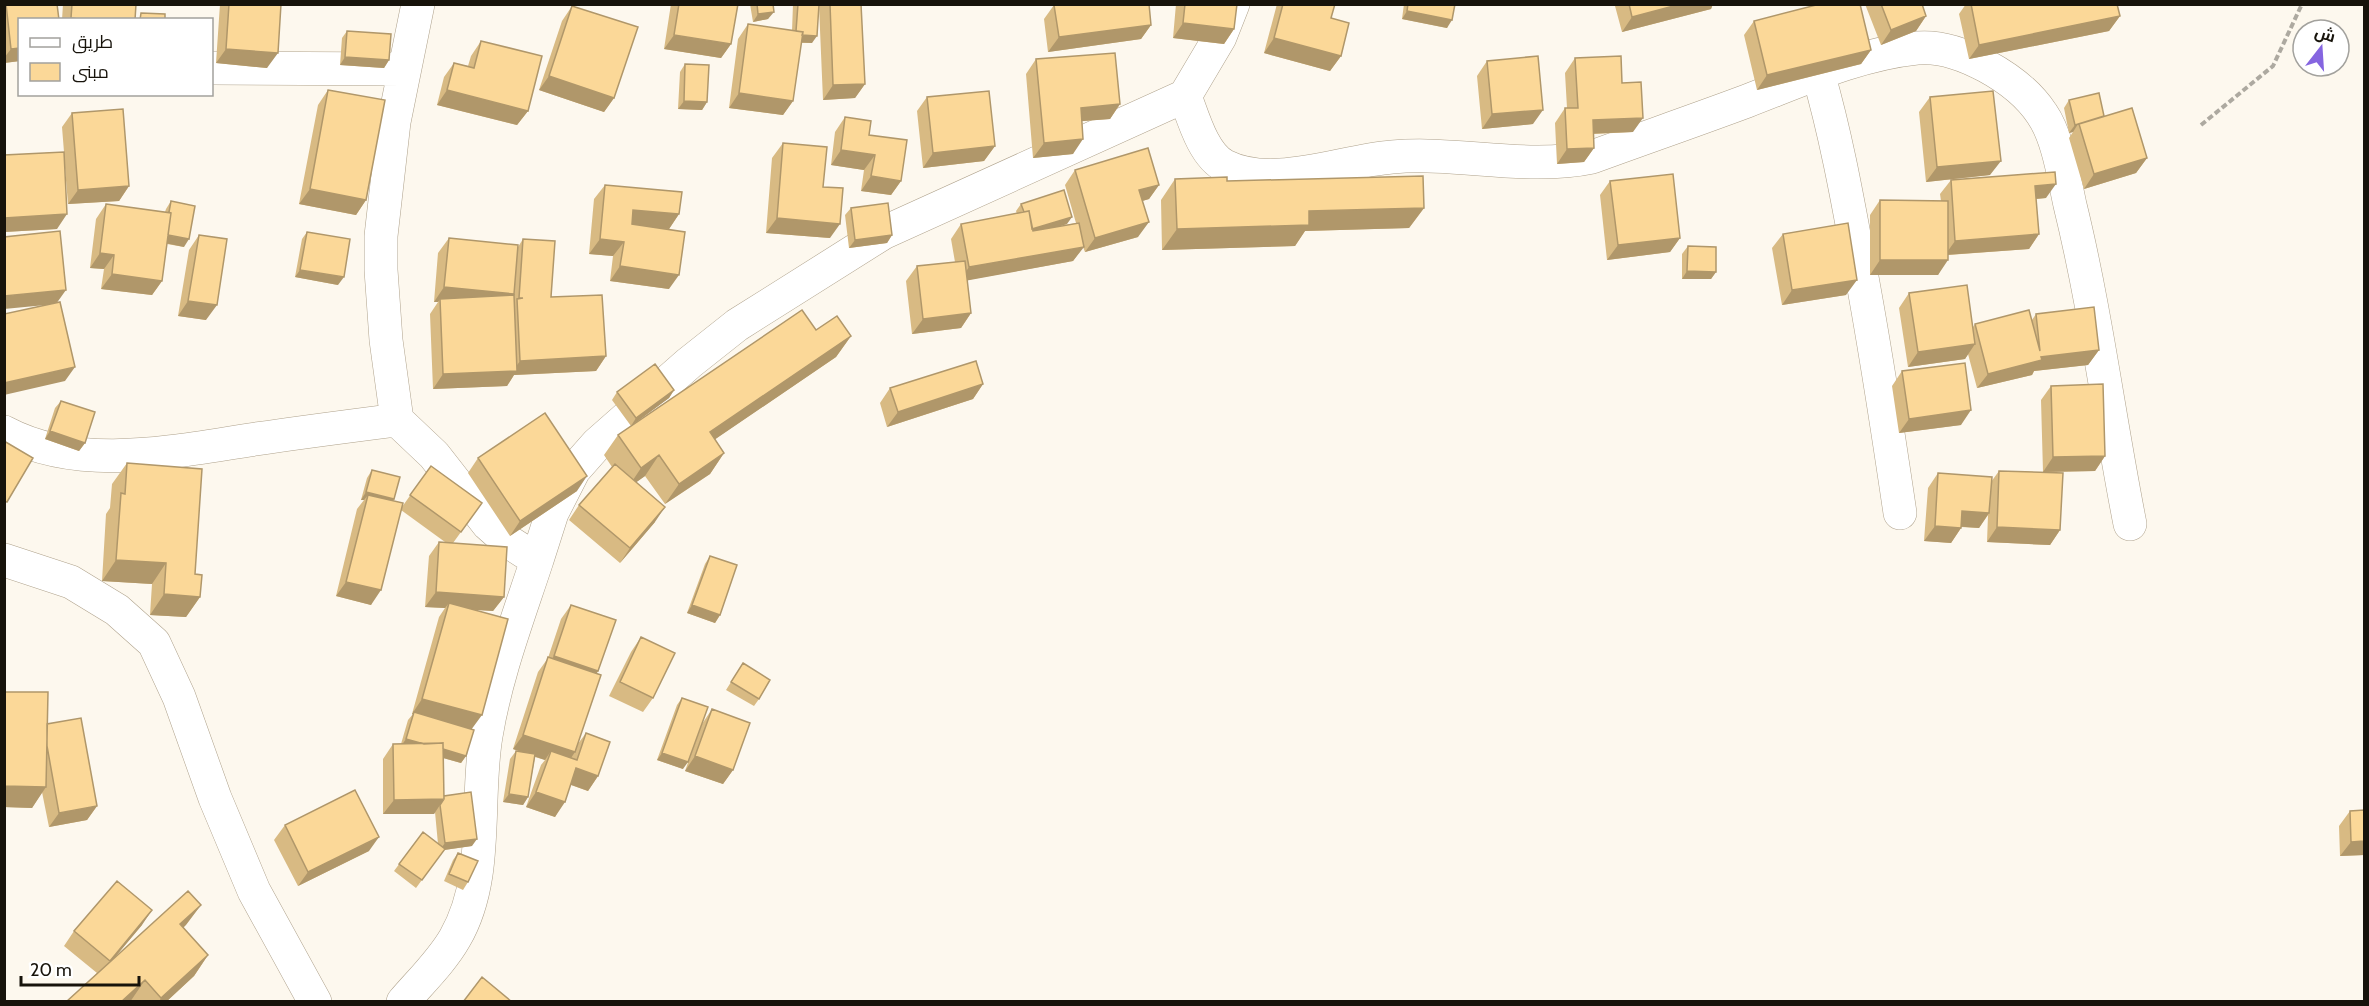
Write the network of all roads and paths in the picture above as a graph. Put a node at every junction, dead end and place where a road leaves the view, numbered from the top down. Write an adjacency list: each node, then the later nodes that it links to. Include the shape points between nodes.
1 (418, 4): 5 (street)
2 (1233, 4): 7 (street, via 1220,37)
3 (2302, 4): 8 (path, via 2273,66)
4 (213, 69): 5 (street)
5 (403, 69): 9 (street, via 381,236 386,340)
6 (1818, 73): 7 (street, via 1567,163 1391,157 1273,176 1245,174 1222,165 1209,149); 11 (street, via 1837,146 1862,277); 12 (street, via 1878,54 1920,48 1958,54 1991,69 2021,90 2043,114 2057,152 2084,260)
7 (1185, 96): 14 (street, via 884,233 737,325 597,444 574,470 562,488)
8 (2201, 126)
9 (397, 420): 10 (street, via 159,454 103,457 43,447); 14 (street, via 434,454 488,524)
10 (4, 432)
11 (1900, 513)
12 (2130, 524)
13 (4, 560): 15 (street, via 71,582 117,609 153,643 179,697 254,891)
14 (537, 560): 16 (street, via 502,665 486,734 476,876 469,905 455,938)
15 (315, 1002)
16 (403, 1002)

